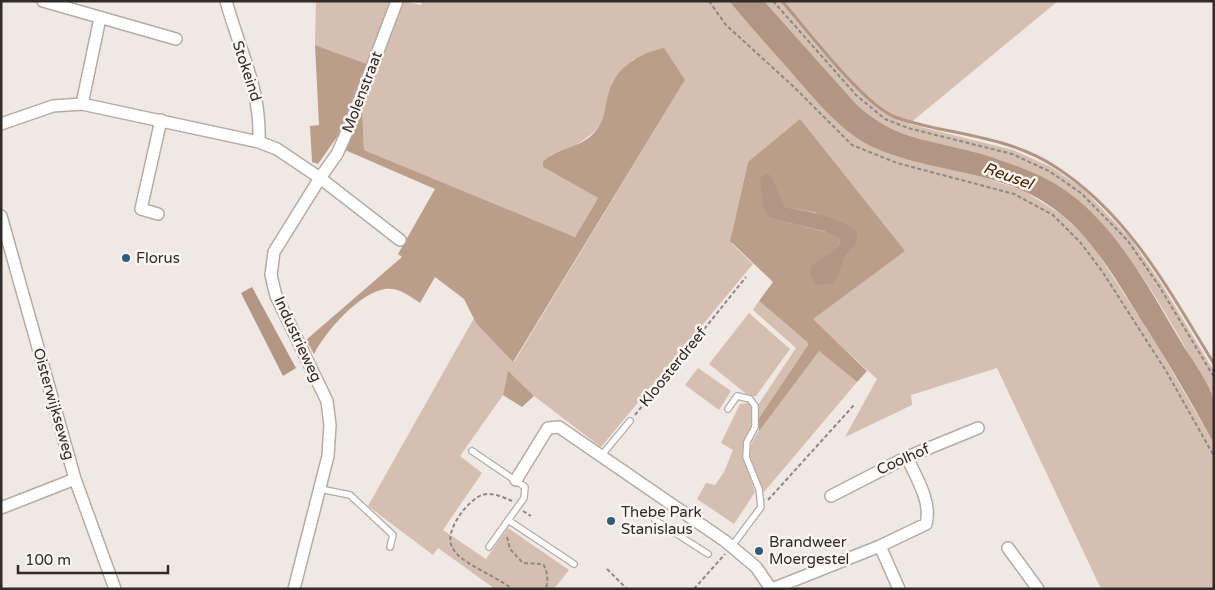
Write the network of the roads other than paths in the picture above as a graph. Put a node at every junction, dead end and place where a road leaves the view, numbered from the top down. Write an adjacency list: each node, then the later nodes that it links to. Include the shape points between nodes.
1 (43, 1): 4 (street)
2 (226, 1): 9 (street, Stokeind, via 255,87)
3 (397, 1): 10 (street, Molenstraat, via 350,125 337,154)
4 (100, 18): 5 (street); 6 (street)
5 (176, 39)
6 (82, 104): 7 (street); 8 (street, via 53,106)
7 (161, 120): 9 (street); 11 (street, via 141,209)
8 (1, 124)
9 (259, 142): 10 (street, via 277,149)
10 (320, 178): 13 (street); 22 (street, Industrieweg, via 274,252 271,275 276,296 327,401 330,425 328,456)
11 (158, 214)
12 (1, 216): 20 (street, Oisterwijkseweg)
13 (400, 240)
14 (728, 408): 27 (lane, via 737,396 750,399 755,406 755,427 747,442 746,457 759,488 761,507)
15 (630, 421): 18 (lane, Kloosterdreef)
16 (978, 428): 19 (street, Coolhof)
17 (472, 451): 21 (lane)
18 (601, 456): 21 (street, via 559,427 548,428); 27 (street)
19 (907, 457): 23 (street, Coolhof); 28 (street, via 927,503 926,524)
20 (76, 479): 24 (street); 34 (street, Oisterwijkseweg)
21 (516, 480): 26 (lane, via 525,487 524,498)
22 (320, 489): 29 (lane, via 350,495 393,535); 35 (street, Industrieweg)
23 (831, 496)
24 (1, 508)
25 (656, 520): 32 (lane)
26 (507, 521): 30 (lane); 33 (lane)
27 (732, 546): 36 (street, via 756,567)
28 (880, 546): 36 (street); 37 (street)
29 (390, 548)
30 (489, 548)
31 (1008, 548): 38 (street)
32 (708, 554)
33 (574, 564)
34 (115, 589)
35 (294, 589)
36 (772, 589)
37 (899, 589)
38 (1038, 589)

